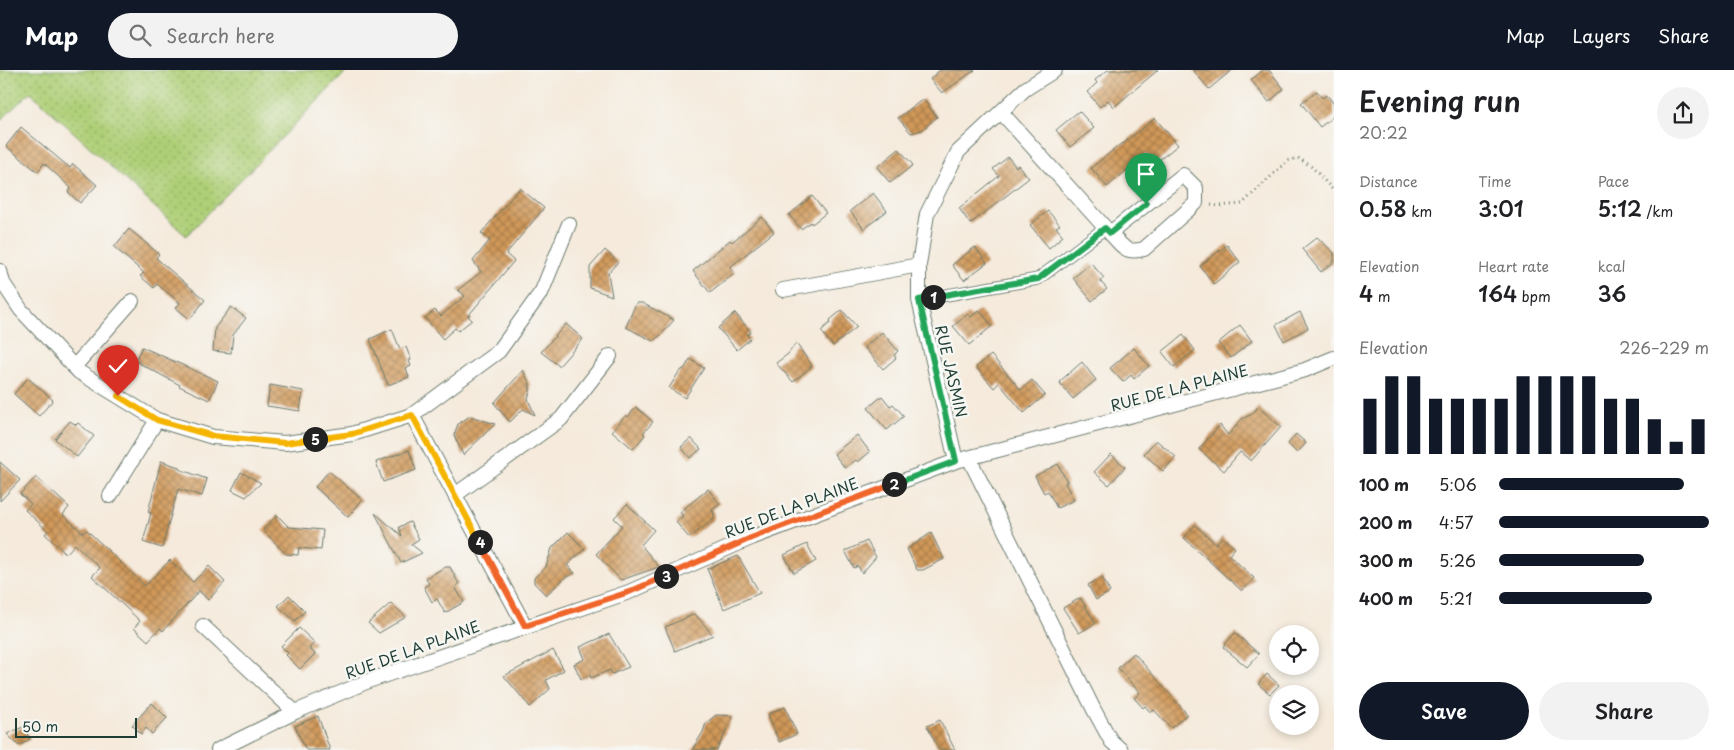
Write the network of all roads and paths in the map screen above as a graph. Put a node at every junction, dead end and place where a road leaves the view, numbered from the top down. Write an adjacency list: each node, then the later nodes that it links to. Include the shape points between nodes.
1 (1055, 70): 2 (street, RUE JASMIN, via 1025,89)
2 (1001, 112): 6 (street); 7 (street, RUE JASMIN, via 958,152 927,214)
3 (1334, 191): 4 (path, via 1312,167 1298,158 1287,161 1242,204 1218,206)
4 (1196, 203): 6 (street, via 1144,249 1126,250); 6 (street, via 1196,188 1183,175)
5 (569, 224): 15 (street, via 542,291 499,351)
6 (1107, 230): 10 (street, via 1038,279)
7 (920, 265): 9 (street); 10 (street, RUE JASMIN)
8 (1, 280): 14 (street, via 21,310)
9 (783, 290)
10 (919, 300): 17 (street, RUE JASMIN)
11 (132, 301): 14 (street)
12 (610, 356): 18 (street, via 561,419)
13 (1334, 358): 17 (street, RUE DE LA PLAINE, via 1305,370)
14 (74, 367): 16 (street)
15 (412, 415): 16 (street, via 352,434 285,443 213,436); 18 (street)
16 (157, 420): 19 (street)
17 (962, 460): 21 (street, RUE DE LA PLAINE, via 751,538 629,592); 24 (street, RUE JASMIN, via 1094,710 1111,741)
18 (455, 495): 21 (street)
19 (110, 496)
20 (203, 626): 22 (street)
21 (525, 626): 22 (street, RUE DE LA PLAINE, via 371,680)
22 (295, 712): 23 (street, RUE DE LA PLAINE)
23 (218, 750)
24 (1121, 750)

